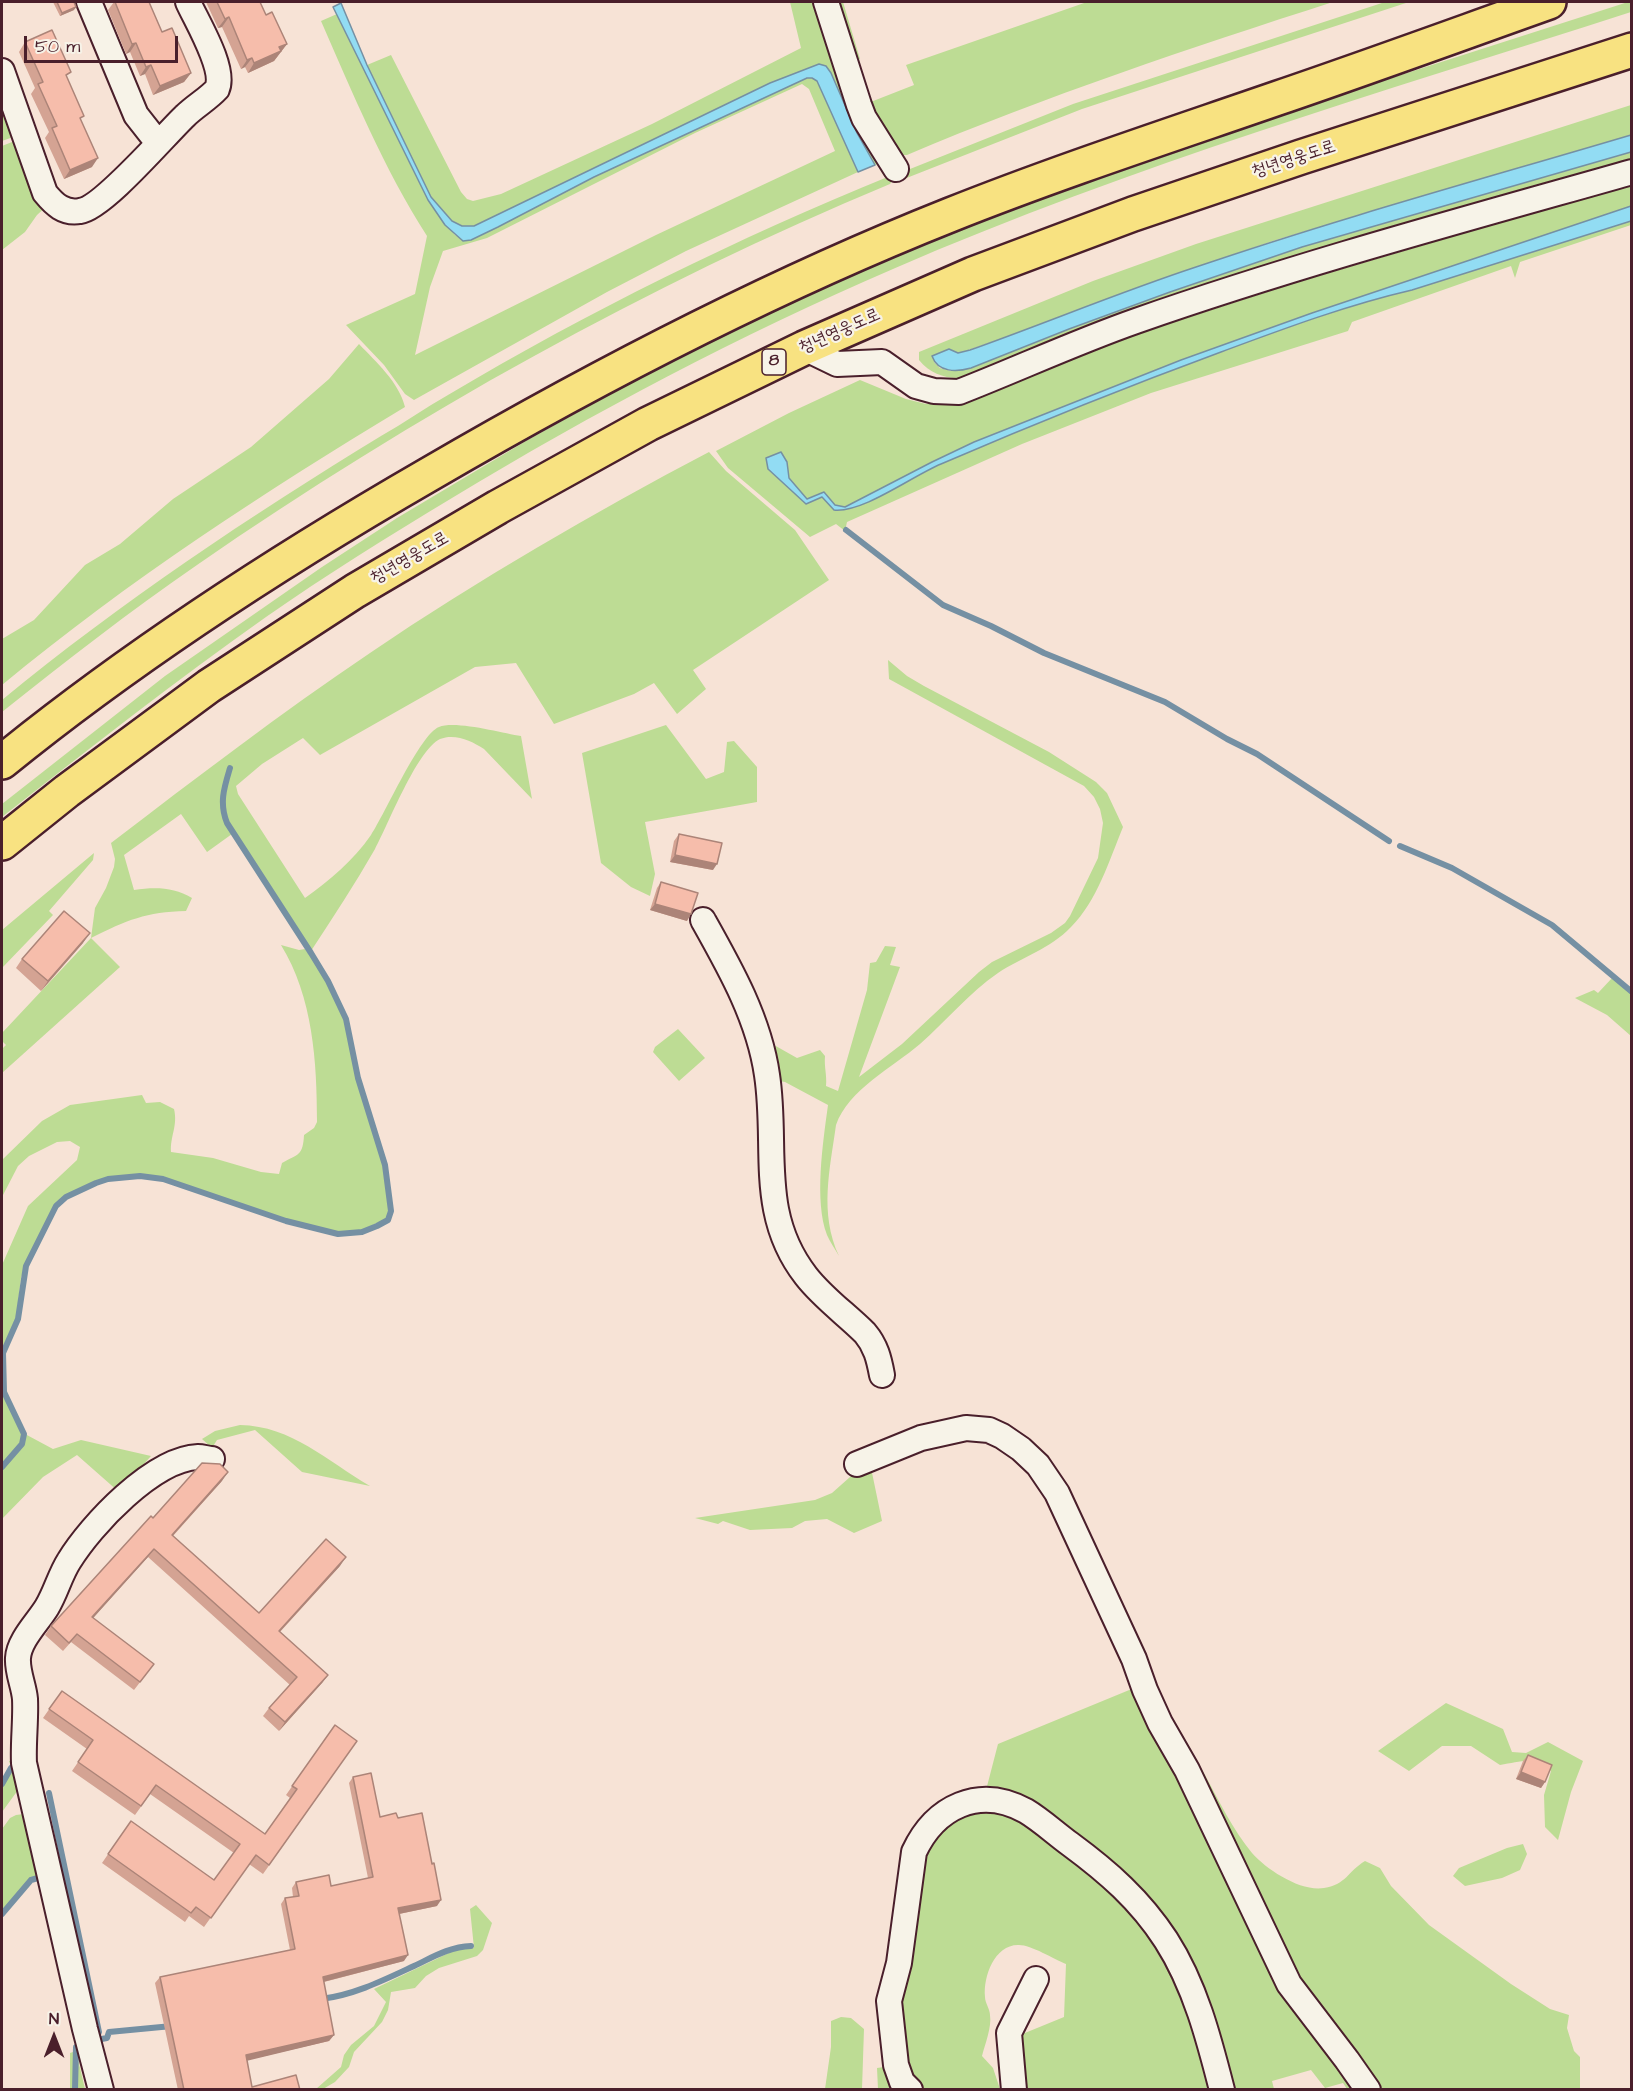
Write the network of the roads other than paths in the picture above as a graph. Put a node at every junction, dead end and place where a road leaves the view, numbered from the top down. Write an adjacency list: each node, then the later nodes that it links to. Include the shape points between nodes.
1 (89, 2): 7 (street, via 136,115)
2 (188, 2): 7 (street, via 217,66 220,83)
3 (826, 2): 8 (street, via 858,105)
4 (1549, 2): 11 (highway, via 949,215 777,290 619,367 322,537 172,634)
5 (1632, 50): 10 (highway, 청년영웅도로 / 8, via 1133,214 973,274)
6 (2, 71): 7 (street, via 45,193 62,209 89,208)
7 (158, 143)
8 (897, 169)
9 (1632, 172): 10 (street, via 1207,297 1132,322 959,392 916,386 882,362 837,364)
10 (804, 348): 12 (highway, 청년영웅도로 / 8, via 648,424 355,591 208,686)
11 (2, 762)
12 (2, 843)
13 (703, 920): 14 (street, via 742,994 764,1057 773,1194 780,1230 808,1279 872,1342)
14 (882, 1375)
15 (212, 1459): 18 (street, via 184,1460 163,1470 141,1482 107,1514 69,1561 18,1658 25,1697 24,1763)
16 (857, 1464): 22 (street, via 921,1438 966,1428 989,1430 1002,1436 1038,1465 1057,1493 1160,1723 1187,1770 1289,1984)
17 (1036, 1979): 20 (street, via 1009,2033)
18 (101, 2090)
19 (910, 2090): 21 (street, via 902,2082 896,2065 889,2001 899,1963 914,1852 931,1824 948,1810 964,1802 985,1799 1007,1802 1027,1812 1120,1883 1146,1914 1166,1940 1194,1995)
20 (1014, 2090)
21 (1222, 2090)
22 (1368, 2090)

